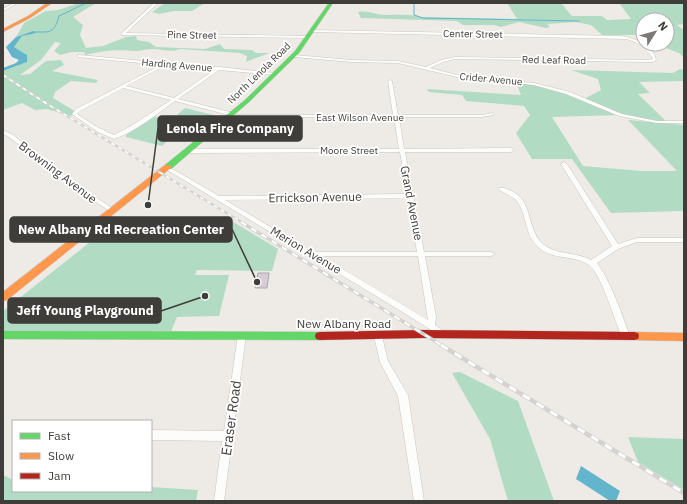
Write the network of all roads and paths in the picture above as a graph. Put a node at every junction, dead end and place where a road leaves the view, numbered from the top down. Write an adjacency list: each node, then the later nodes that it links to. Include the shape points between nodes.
1 (16, 3): 6 (street)
2 (46, 3): 7 (main road)
3 (50, 3): 7 (main road, via 29,17)
4 (156, 3): 8 (street, Pine Street, via 123,34)
5 (331, 3): 8 (main road, North Lenola Road)
6 (3, 10)
7 (3, 29)
8 (309, 34): 9 (street, Center Street, via 604,36); 11 (main road, North Lenola Road)
9 (634, 40): 14 (street, Red Leaf Road, via 655,57 654,60 642,62 460,58 446,60)
10 (80, 56): 12 (street, Harding Avenue)
11 (294, 56): 14 (street, Crider Avenue, via 398,62); 15 (main road, North Lenola Road)
12 (167, 63): 13 (street, Harding Avenue); 17 (street)
13 (219, 68): 15 (street, Harding Avenue); 18 (street)
14 (426, 69): 22 (street, Crider Avenue, via 463,77 541,85 621,115 657,122)
15 (275, 74): 20 (main road, North Lenola Road)
16 (390, 81): 21 (street, Grand Avenue)
17 (123, 87): 18 (street, East Wilson Avenue); 18 (street, via 78,110 75,115 108,136 117,136)
18 (174, 99): 20 (street, East Wilson Avenue)
19 (491, 114): 21 (street, East Wilson Avenue)
20 (231, 115): 21 (street, East Wilson Avenue); 26 (main road, North Lenola Road)
21 (396, 116): 24 (street, Grand Avenue)
22 (684, 122)
23 (3, 132): 32 (street, Browning Avenue)
24 (402, 150): 25 (street, Moore Street); 26 (street, Moore Street); 30 (street, Grand Avenue)
25 (511, 150)
26 (188, 151): 28 (main road, North Lenola Road)
27 (564, 164): 34 (street)
28 (167, 168): 31 (street, Merion Avenue); 32 (main road, North Lenola Road)
29 (501, 189): 38 (street, via 519,201 525,210 534,238 542,247 559,255)
30 (411, 196): 31 (street, Errickson Avenue); 35 (street, Grand Avenue)
31 (218, 198): 36 (street, Merion Avenue)
32 (113, 211): 39 (main road, North Lenola Road)
33 (684, 240): 34 (street, via 637,240)
34 (616, 247): 38 (street)
35 (421, 253): 36 (street); 37 (street); 40 (street, Grand Avenue, via 431,311)
36 (312, 254): 40 (street, Merion Avenue)
37 (491, 254)
38 (592, 263): 45 (street, via 601,276)
39 (5, 293)
40 (431, 326): 43 (street, Merion Avenue)
41 (3, 335): 42 (main road, New Albany Road)
42 (242, 335): 44 (main road, New Albany Road); 48 (street, Eraser Road)
43 (443, 335): 44 (main road, New Albany Road); 45 (main road, New Albany Road)
44 (378, 336): 50 (street, via 384,362 403,395)
45 (626, 337): 46 (main road, New Albany Road)
46 (684, 337)
47 (152, 435): 48 (street)
48 (228, 436): 49 (street, Eraser Road)
49 (219, 501)
50 (419, 501)

